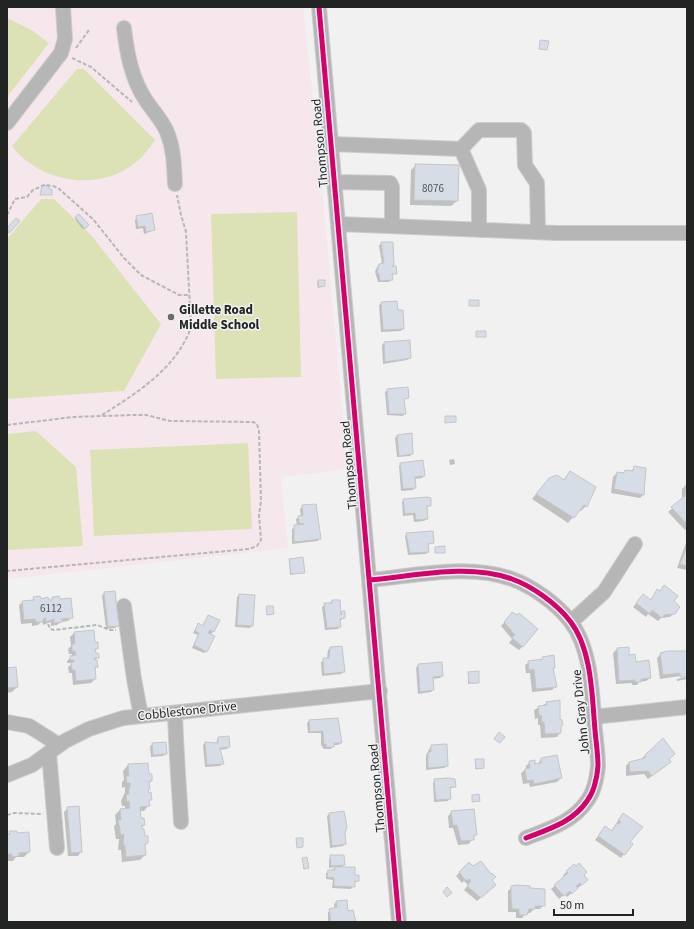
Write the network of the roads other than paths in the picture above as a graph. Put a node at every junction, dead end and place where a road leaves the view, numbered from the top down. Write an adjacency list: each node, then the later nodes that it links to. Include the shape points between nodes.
1 (63, 7): 4 (street, via 65,40 61,54)
2 (320, 7): 5 (street, Thompson Road)
3 (124, 28): 8 (street, via 130,66 169,138 174,157)
4 (7, 123)
5 (332, 144): 6 (street); 7 (street, Thompson Road)
6 (461, 150): 11 (street, via 480,190); 12 (street, via 479,130 524,132 525,165 537,183)
7 (334, 182): 9 (street, Thompson Road); 10 (street, via 390,183)
8 (175, 184)
9 (339, 224): 10 (street); 15 (street, Thompson Road)
10 (392, 226): 11 (street)
11 (480, 230): 12 (street)
12 (538, 232): 13 (street)
13 (687, 233)
14 (635, 544): 17 (street, via 604,592)
15 (370, 580): 17 (street, John Gray Drive, via 463,571 512,579 537,593); 18 (street, Thompson Road)
16 (124, 606): 21 (street)
17 (571, 622): 22 (street, John Gray Drive, via 585,655 590,675)
18 (380, 691): 20 (street, Cobblestone Drive); 29 (street, Thompson Road)
19 (687, 707): 22 (street)
20 (175, 713): 21 (street, Cobblestone Drive); 26 (street)
21 (140, 716): 24 (street, Cobblestone Drive, via 111,721 89,729)
22 (594, 717): 27 (street, John Gray Drive, via 598,765 596,780 588,800 571,819)
23 (7, 722): 24 (street, via 29,726)
24 (54, 749): 25 (street, Cobblestone Drive, via 32,765); 28 (street)
25 (7, 775)
26 (181, 822)
27 (526, 838)
28 (57, 848)
29 (399, 922)

